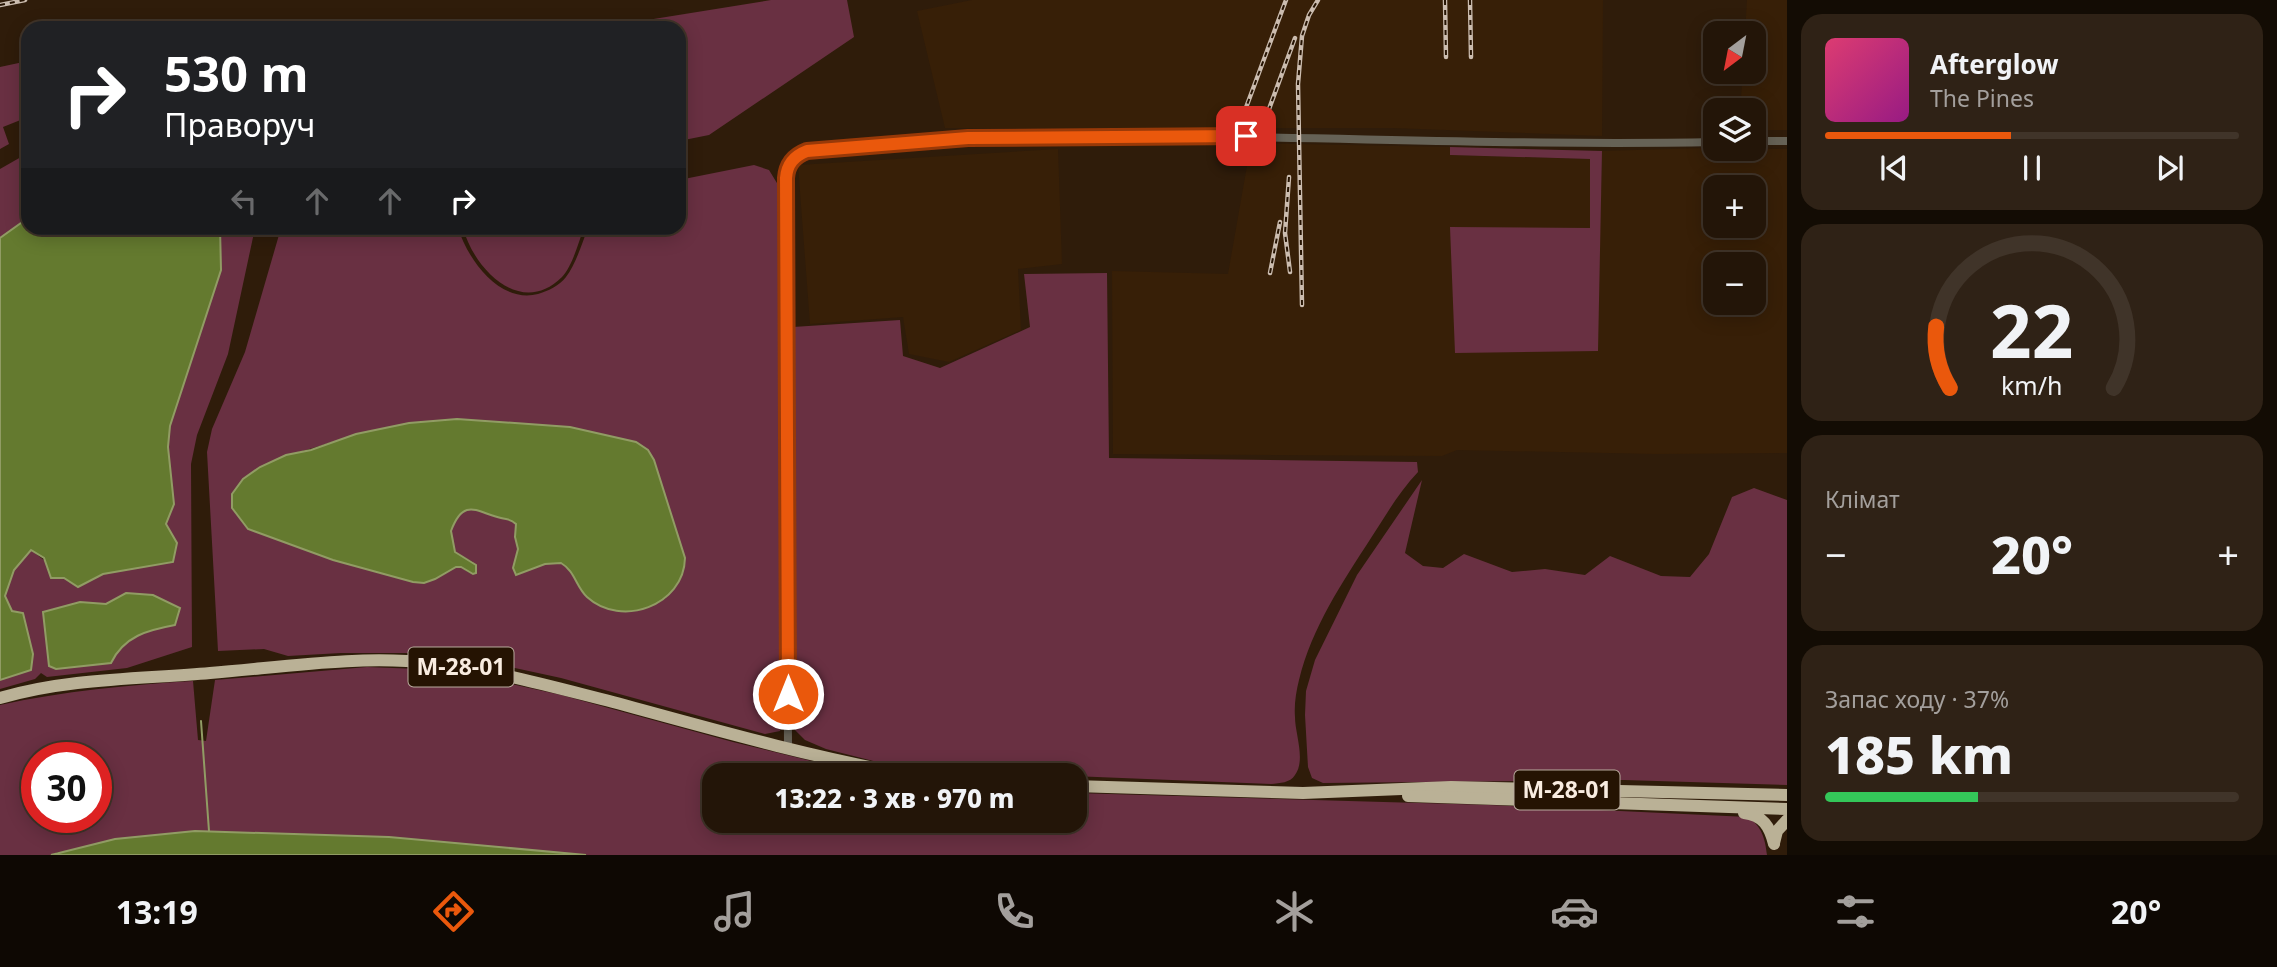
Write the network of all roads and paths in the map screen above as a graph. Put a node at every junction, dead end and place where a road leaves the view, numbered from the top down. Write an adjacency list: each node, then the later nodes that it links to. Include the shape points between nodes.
1 (1766, 141): 2 (street)
2 (1787, 141)
3 (1703, 142): 5 (street, via 1028,137 799,154 789,164 786,178)
4 (0, 698): 5 (highway, М-28-01, via 156,676 346,661 406,661 522,679)
5 (788, 749): 6 (highway, М-28-01)
6 (847, 763)
7 (1087, 786): 8 (highway, М-28-01)
8 (1348, 792): 9 (highway, М-28-01, via 1451,788); 10 (highway, М-28-01)
9 (1782, 794)
10 (1615, 803): 11 (highway, М-28-01); 12 (highway, via 1647,809 1749,813 1765,822 1774,844 1777,831)
11 (1787, 809)
12 (1787, 820)

